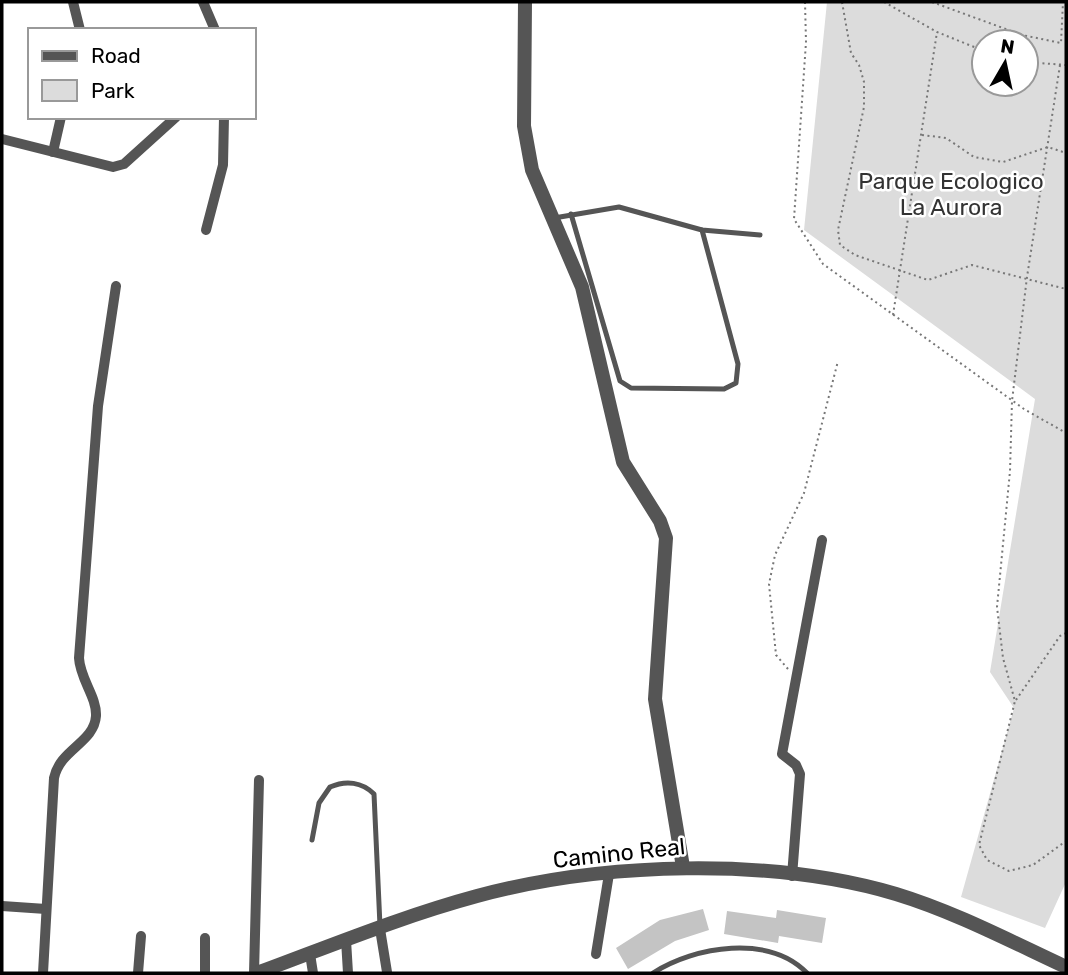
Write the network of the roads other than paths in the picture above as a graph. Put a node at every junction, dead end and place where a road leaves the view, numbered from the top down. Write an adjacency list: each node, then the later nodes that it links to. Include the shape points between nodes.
1 (73, 2): 4 (street)
2 (203, 2): 5 (street)
3 (525, 2): 12 (street, via 525,142)
4 (80, 28)
5 (214, 28)
6 (61, 119): 10 (street)
7 (174, 119): 10 (street, via 119,166)
8 (224, 119): 13 (street, via 223,165)
9 (2, 139): 10 (street)
10 (53, 152)
11 (571, 214): 12 (lane); 14 (lane, via 626,208); 14 (lane, via 620,381 631,388 723,389 736,383 738,364)
12 (554, 218): 20 (street, via 582,287 623,463 666,538 656,707)
13 (206, 230)
14 (702, 230): 15 (lane)
15 (760, 235)
16 (116, 286): 24 (street, via 98,406 79,651 95,722 87,737 60,761 54,778)
17 (822, 540): 22 (street, via 782,754 800,774)
18 (259, 780): 36 (street)
19 (312, 840): 25 (lane, via 319,803 330,787 351,783 374,794)
20 (683, 867): 21 (street, Camino Real); 22 (street, Camino Real)
21 (609, 874): 25 (street, Camino Real, via 479,896); 30 (street)
22 (792, 876): 31 (street, Camino Real, via 863,886 918,901)
23 (2, 906): 24 (street)
24 (46, 909): 33 (street)
25 (380, 929): 28 (street, Camino Real); 32 (street)
26 (141, 936): 34 (street)
27 (205, 938): 35 (street)
28 (346, 940): 29 (street, Camino Real); 38 (street)
29 (310, 954): 36 (street, Camino Real); 37 (street)
30 (596, 954)
31 (1066, 967)
32 (387, 972)
33 (43, 973)
34 (138, 973)
35 (205, 973)
36 (256, 973)
37 (313, 973)
38 (348, 973)
39 (653, 973): 40 (lane, via 692,954 734,947 783,958)
40 (807, 973)

